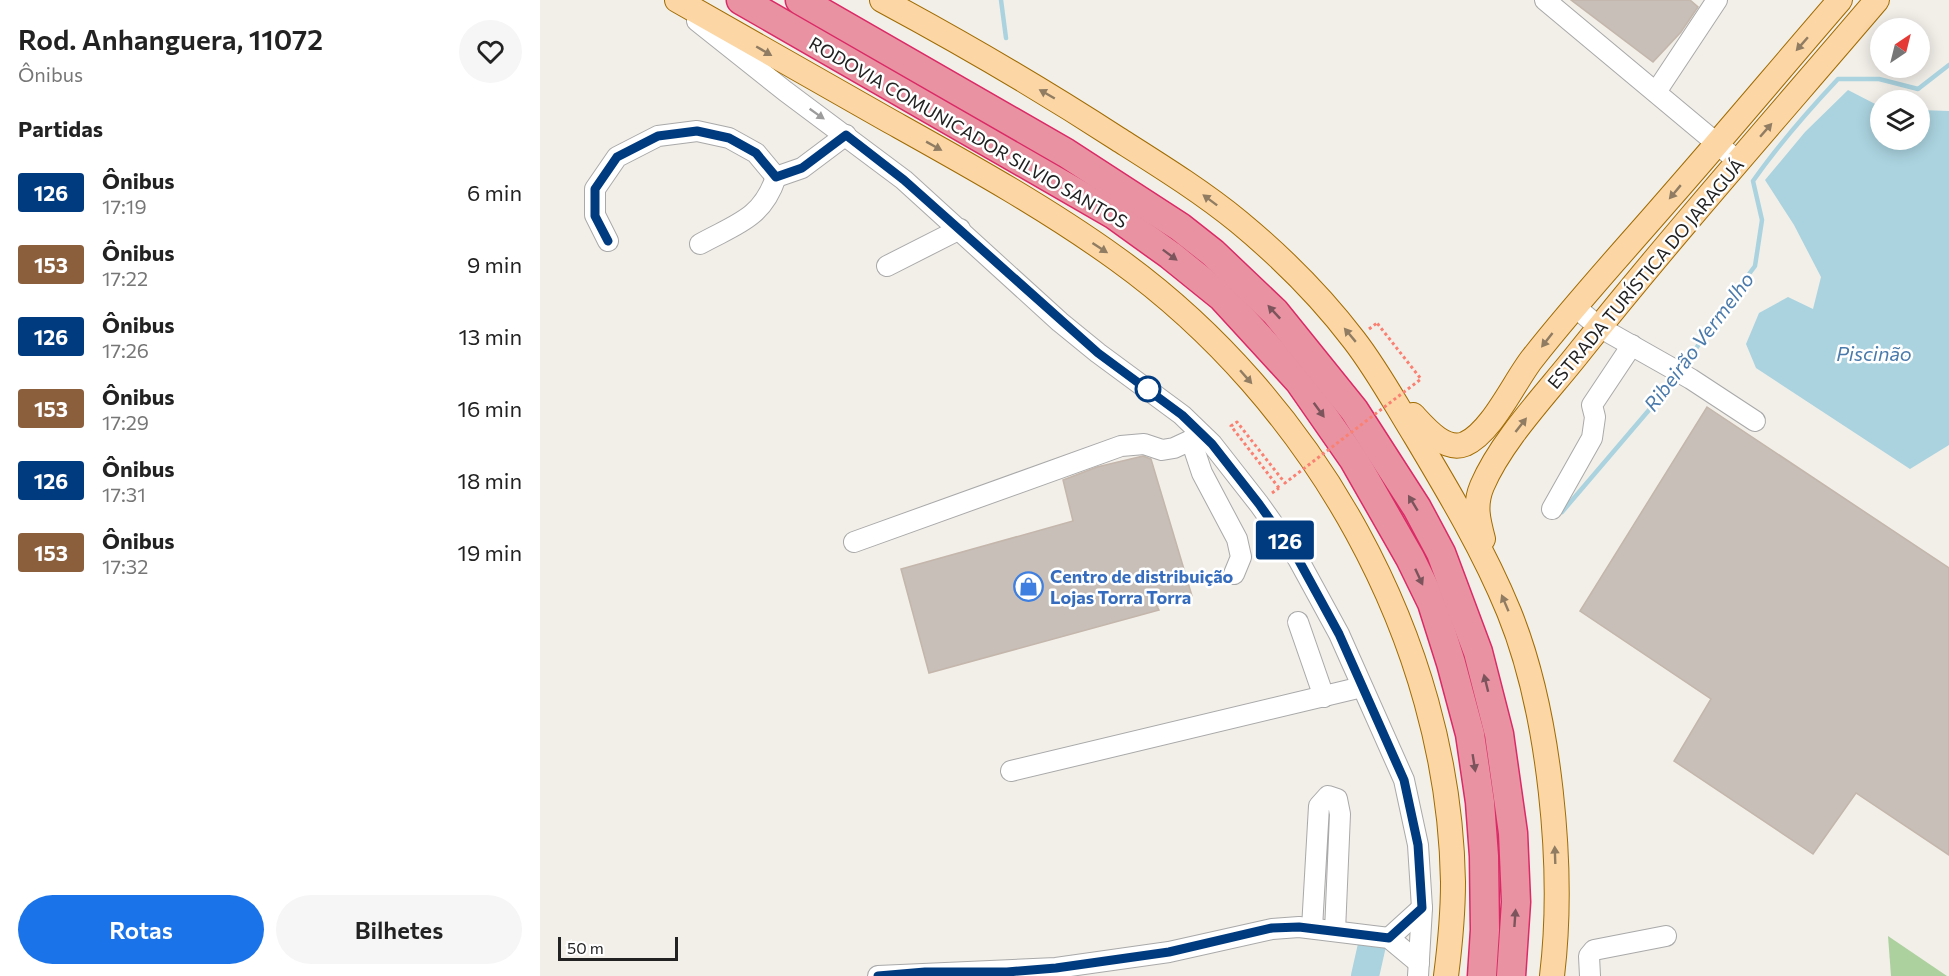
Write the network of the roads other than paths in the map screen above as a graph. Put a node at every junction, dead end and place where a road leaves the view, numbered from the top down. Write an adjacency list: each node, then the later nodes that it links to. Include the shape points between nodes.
1 (671, 0): 11 (street, one-way to 11)
2 (677, 0): 40 (main road, one-way to 40, via 1019,196 1117,259 1221,347 1294,432 1368,554 1387,591 1415,665 1440,760 1448,821 1453,881)
3 (741, 0): 41 (highway, RODOVIA COMUNICADOR SILVIO SANTOS, one-way to 41, via 1113,214 1222,297 1299,381 1384,509 1432,603 1451,663 1470,734 1480,802 1485,930)
4 (800, 0): 42 (highway, RODOVIA COMUNICADOR SILVIO SANTOS, one-way to 4, via 1516,902 1513,833 1499,734 1478,652 1441,553 1354,410 1275,312 1180,227 1066,153)
5 (882, 0): 22 (main road, one-way to 5, via 1354,340 1314,294 1212,202 1064,104)
6 (1545, 0): 10 (street)
7 (1717, 0): 10 (street)
8 (1840, 0): 12 (main road, ESTRADA TURÍSTICA DO JARAGUÁ, one-way to 12)
9 (1877, 0): 13 (main road, ESTRADA TURÍSTICA DO JARAGUÁ, one-way to 9)
10 (1656, 92): 12 (street)
11 (846, 135): 14 (street, via 802,168); 15 (street)
12 (1716, 143): 13 (street); 19 (main road, ESTRADA TURÍSTICA DO JARAGUÁ, one-way to 19)
13 (1738, 162): 20 (main road, ESTRADA TURÍSTICA DO JARAGUÁ)
14 (776, 177): 16 (street, via 756,153 729,138 697,131 658,136 617,157 595,189 595,216); 17 (street, via 770,198 754,214)
15 (960, 229): 18 (street); 24 (street, via 1068,328 1182,415)
16 (608, 241)
17 (700, 244)
18 (887, 266)
19 (1574, 306): 20 (street); 22 (main road, ESTRADA TURÍSTICA DO JARAGUÁ, one-way to 22, via 1484,429 1462,445 1437,438)
20 (1599, 327): 21 (street); 27 (main road, ESTRADA TURÍSTICA DO JARAGUÁ, one-way to 20, via 1477,516 1482,487 1500,454)
21 (1640, 349): 23 (street); 25 (street, via 1592,405 1592,438)
22 (1383, 383): 27 (main road)
23 (1755, 421)
24 (1196, 437): 26 (street, via 1162,450 1144,444 1121,446); 28 (street, via 1202,473 1237,539 1241,557); 30 (street, via 1259,504 1298,559 1339,634)
25 (1552, 509)
26 (854, 542)
27 (1492, 573): 43 (main road, one-way to 27, via 1554,826 1541,733 1524,658)
28 (1234, 574)
29 (1298, 622): 31 (street)
30 (1362, 687): 31 (street); 33 (street, via 1404,780 1418,845)
31 (1324, 697): 32 (street)
32 (1011, 771)
33 (1422, 908): 37 (street); 38 (street)
34 (1312, 928): 35 (street); 35 (street, via 1319,806 1328,796 1337,799 1340,814); 39 (street, via 1272,928 1169,952 1056,968)
35 (1335, 931): 37 (street)
36 (1666, 936): 44 (street, via 1594,950 1589,956)
37 (1389, 938): 38 (street)
38 (1419, 969)
39 (878, 976)
40 (1446, 976)
41 (1482, 976)
42 (1511, 976)
43 (1552, 976)
44 (1590, 976)

